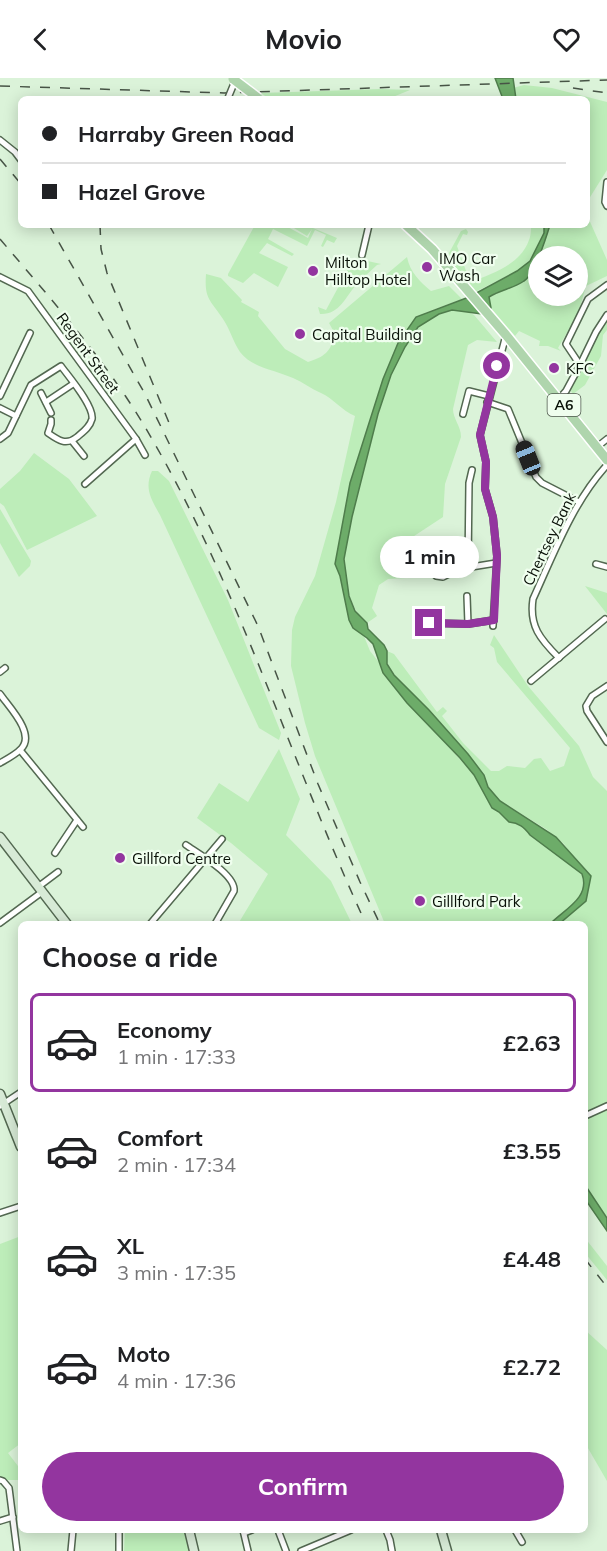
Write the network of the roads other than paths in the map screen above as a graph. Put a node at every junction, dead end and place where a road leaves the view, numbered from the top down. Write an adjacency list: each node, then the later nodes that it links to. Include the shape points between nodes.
1 (233, 79): 2 (street, bridge); 3 (main road, bridge)
2 (229, 96)
3 (255, 96)
4 (0, 140): 5 (street)
5 (18, 156)
6 (607, 182): 7 (street)
7 (607, 206)
8 (368, 228): 10 (street)
9 (409, 228): 15 (main road, A6)
10 (362, 255)
11 (0, 277): 27 (street, Regent Street, via 28,291)
12 (607, 285): 16 (street, via 588,299 566,344)
13 (607, 315): 16 (street)
14 (30, 333): 19 (street)
15 (506, 335): 20 (street); 21 (main road, A6)
16 (580, 365): 21 (street)
17 (73, 384): 22 (street); 25 (street, via 61,366 31,385); 29 (street, via 92,417 88,427)
18 (41, 393): 22 (street)
19 (0, 396)
20 (488, 399): 24 (street, via 469,391); 37 (street, via 508,409 536,477); 39 (street, via 480,435)
21 (559, 399): 30 (main road, A6)
22 (46, 402): 29 (street, via 51,416 48,433 61,442)
23 (0, 408): 25 (street)
24 (463, 414)
25 (15, 416): 26 (street, via 8,433)
26 (0, 439)
27 (136, 439): 31 (street, Regent Street); 36 (street)
28 (607, 439): 30 (street)
29 (72, 441): 32 (street)
30 (597, 447): 33 (main road, A6)
31 (145, 455)
32 (84, 456)
33 (607, 460)
34 (607, 465): 37 (street, Chertsey Bank)
35 (472, 470): 41 (street)
36 (85, 484)
37 (579, 502): 47 (street, Chertsey Bank, via 532,604 536,632)
38 (432, 549): 41 (street, via 432,571 436,576)
39 (496, 563): 41 (street); 46 (street, via 494,623)
40 (596, 564): 42 (street)
41 (468, 567)
42 (607, 567)
43 (467, 596): 46 (street)
44 (605, 619): 47 (street)
45 (429, 623): 46 (street)
46 (468, 624)
47 (559, 658): 48 (street)
48 (531, 681)
49 (607, 686): 51 (street, via 592,696 586,706)
50 (0, 694): 52 (street, via 26,731)
51 (607, 741)
52 (20, 750): 53 (street); 54 (street)
53 (0, 764)
54 (77, 820): 55 (street); 59 (street)
55 (83, 827)
56 (0, 837): 62 (street)
57 (222, 839): 60 (street)
58 (186, 845): 60 (street)
59 (55, 853)
60 (205, 859): 64 (street); 65 (street, via 234,886)
61 (58, 872): 62 (street)
62 (40, 890): 63 (street); 66 (street)
63 (65, 921)
64 (153, 921)
65 (216, 921)
66 (0, 923)
67 (0, 1094): 69 (street)
68 (18, 1094): 69 (street)
69 (2, 1105): 72 (street)
70 (607, 1106): 71 (street)
71 (588, 1115)
72 (18, 1140)
73 (18, 1207): 74 (street)
74 (0, 1213)
75 (0, 1480): 76 (street, via 9,1488)
76 (13, 1517): 77 (street); 88 (street)
77 (0, 1521)
78 (73, 1533): 89 (street)
79 (119, 1533): 90 (street)
80 (190, 1533): 91 (street)
81 (243, 1533): 92 (street)
82 (279, 1533): 93 (street)
83 (344, 1533): 94 (street)
84 (387, 1533): 95 (street)
85 (442, 1533): 96 (street)
86 (517, 1533): 87 (street)
87 (522, 1542)
88 (17, 1551)
89 (71, 1551)
90 (118, 1551)
91 (194, 1551)
92 (248, 1551)
93 (286, 1551)
94 (301, 1551)
95 (392, 1551)
96 (447, 1551)

